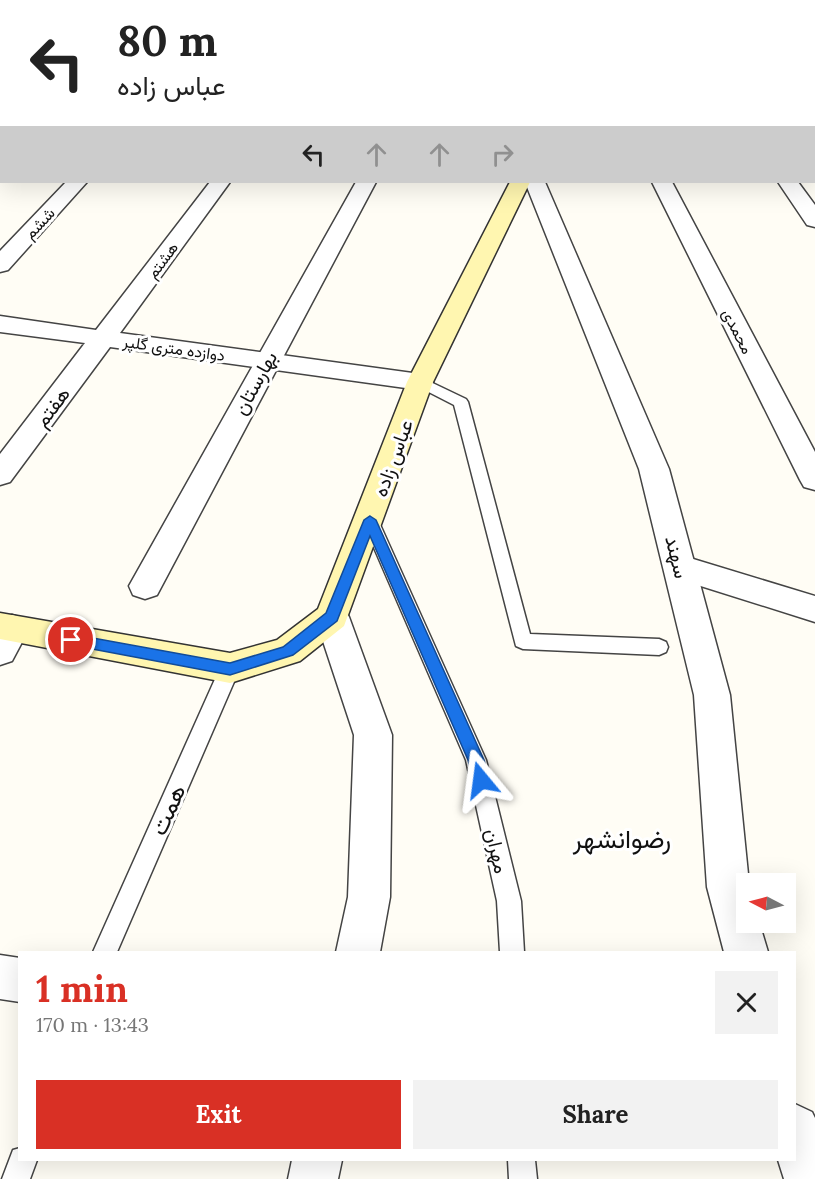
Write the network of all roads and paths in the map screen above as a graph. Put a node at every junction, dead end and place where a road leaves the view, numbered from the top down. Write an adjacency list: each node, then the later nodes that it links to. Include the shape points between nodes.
1 (76, 183): 9 (street, ششم)
2 (219, 183): 11 (street, هشتم)
3 (365, 183): 12 (street, بهارستان)
4 (520, 183): 13 (main road, عباس زاده)
5 (535, 183): 17 (street, سهند, via 654,469)
6 (663, 183): 15 (street, محمدی)
7 (789, 183): 8 (street)
8 (815, 220)
9 (0, 266)
10 (0, 324): 11 (street, دوازده متری گلپر)
11 (103, 338): 12 (street, دوازده متری گلپر); 14 (street, هفتم)
12 (267, 361): 13 (street, دوازده متری گلپر); 18 (street, بهارستان)
13 (420, 382): 16 (main road, عباس زاده); 22 (lane, via 461,402 523,641)
14 (0, 475)
15 (815, 480)
16 (370, 520): 20 (main road, عباس زاده); 26 (lane, مهران, via 476,760 509,901)
17 (680, 567): 19 (street); 27 (street, سهند, via 712,695 728,887)
18 (145, 586)
19 (815, 609)
20 (332, 617): 23 (main road, via 288,651); 25 (street, via 373,735 369,897)
21 (4, 635): 23 (main road)
22 (659, 647)
23 (230, 669): 24 (lane, همت)
24 (105, 951)
25 (358, 951)
26 (512, 951)
27 (746, 951)
28 (0, 977): 29 (street)
29 (18, 980)
30 (796, 1134): 37 (street)
31 (23, 1161): 34 (lane)
32 (317, 1161): 35 (street)
33 (522, 1161): 36 (lane)
34 (16, 1179)
35 (313, 1179)
36 (523, 1179)
37 (809, 1179)

